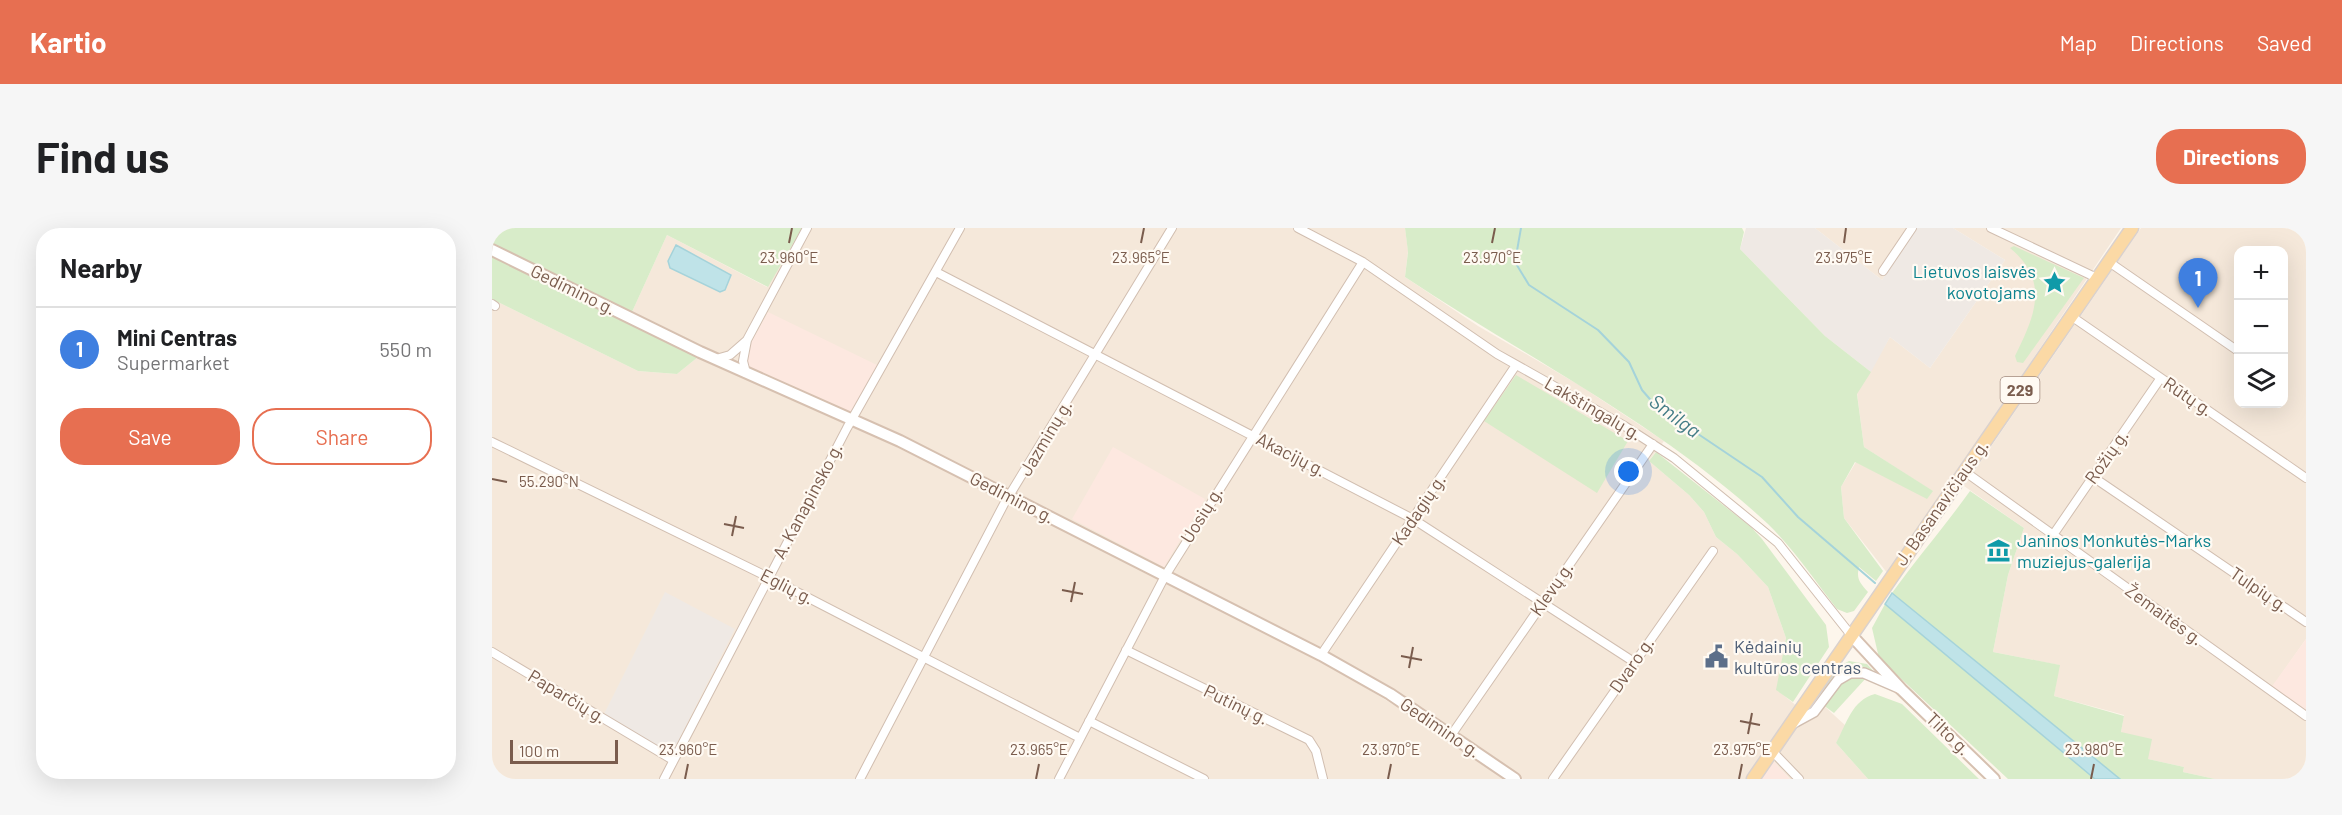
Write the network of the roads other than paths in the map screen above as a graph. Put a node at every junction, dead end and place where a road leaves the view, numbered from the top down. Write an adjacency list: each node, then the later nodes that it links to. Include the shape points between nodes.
1 (807, 228): 15 (street)
2 (960, 228): 11 (street, A. Kanapinsko g.)
3 (1172, 228): 17 (street, Jazminų g.)
4 (1298, 228): 9 (street, Lakštingalų g.)
5 (1911, 228): 12 (street)
6 (1991, 228): 13 (street)
7 (2132, 228): 10 (main road, J. Basanavičiaus g. / 229)
8 (492, 250): 18 (main road, Gedimino g.)
9 (1363, 262): 19 (street, Lakštingalų g.); 23 (street, Uosių g.)
10 (2109, 262): 13 (main road, J. Basanavičiaus g. / 229); 16 (street)
11 (936, 272): 17 (street, Akacijų g.); 22 (street, A. Kanapinsko g.)
12 (1883, 272)
13 (2097, 278): 14 (main road, J. Basanavičiaus g. / 229)
14 (2071, 316): 21 (street, Rūtų g.); 26 (main road, J. Basanavičiaus g. / 229)
15 (747, 340): 18 (street, via 730,355); 20 (street, via 743,361)
16 (2234, 348)
17 (1096, 355): 23 (street, Akacijų g.); 29 (street, Jazminų g.)
18 (716, 359): 20 (main road, Gedimino g.)
19 (1515, 365): 25 (street, Lakštingalų g.); 30 (street, Kadagių g.)
20 (746, 373): 22 (main road, Gedimino g.)
21 (2160, 379): 27 (street, Rožių g.); 28 (street, Rūtų g.)
22 (852, 421): 29 (main road, Gedimino g.); 34 (street, A. Kanapinsko g.)
23 (1253, 435): 30 (street, Akacijų g.); 33 (street, Uosių g.)
24 (492, 442): 34 (street, Eglių g.)
25 (1653, 444): 35 (street, Klevų g.); 37 (street, Lakštingalų g., via 1778,543)
26 (1964, 471): 31 (street, Žemaitės g.); 37 (main road, J. Basanavičiaus g. / 229)
27 (2093, 477): 31 (street, Rožių g.); 36 (street, Tulpių g.)
28 (2306, 478)
29 (1009, 497): 33 (main road, Gedimino g.); 41 (street, Jazminų g.)
30 (1413, 519): 35 (street, Akacijų g.); 40 (street, Kadagių g.)
31 (2053, 535): 44 (street, Žemaitės g.)
32 (1713, 551): 42 (street, Dvaro g.)
33 (1165, 576): 38 (street, Uosių g.); 40 (main road, Gedimino g.)
34 (768, 577): 41 (street, Eglių g.); 50 (street, A. Kanapinsko g.)
35 (1543, 602): 42 (street, Akacijų g.); 47 (street, Klevų g.)
36 (2306, 622)
37 (1851, 635): 43 (main road, Tilto g.); 46 (main road, J. Basanavičiaus g. / 229)
38 (1126, 650): 45 (street, Uosių g.); 55 (street, Putinų g., via 1309,740)
39 (492, 652): 50 (street, Paparčių g.)
40 (1321, 655): 47 (main road, Gedimino g.)
41 (924, 656): 48 (street, Eglių g.); 52 (street, Jazminų g.)
42 (1634, 662): 57 (street, Dvaro g.)
43 (1901, 689): 46 (street, Tilto g., via 1864,673 1850,673 1838,680 1814,712); 60 (main road, Tilto g.)
44 (2306, 716)
45 (1089, 721): 48 (street, Uosių g.); 54 (street)
46 (1792, 724): 49 (main road, J. Basanavičiaus g. / 229)
47 (1452, 734): 56 (main road, Gedimino g.)
48 (1080, 738): 53 (street, Uosių g.)
49 (1773, 752): 58 (main road, J. Basanavičiaus g. / 229); 59 (street)
50 (673, 760): 51 (street, A. Kanapinsko g.)
51 (664, 779)
52 (860, 779)
53 (1059, 779)
54 (1204, 779)
55 (1323, 779)
56 (1515, 779)
57 (1553, 779)
58 (1753, 779)
59 (1799, 779)
60 (1994, 779)

